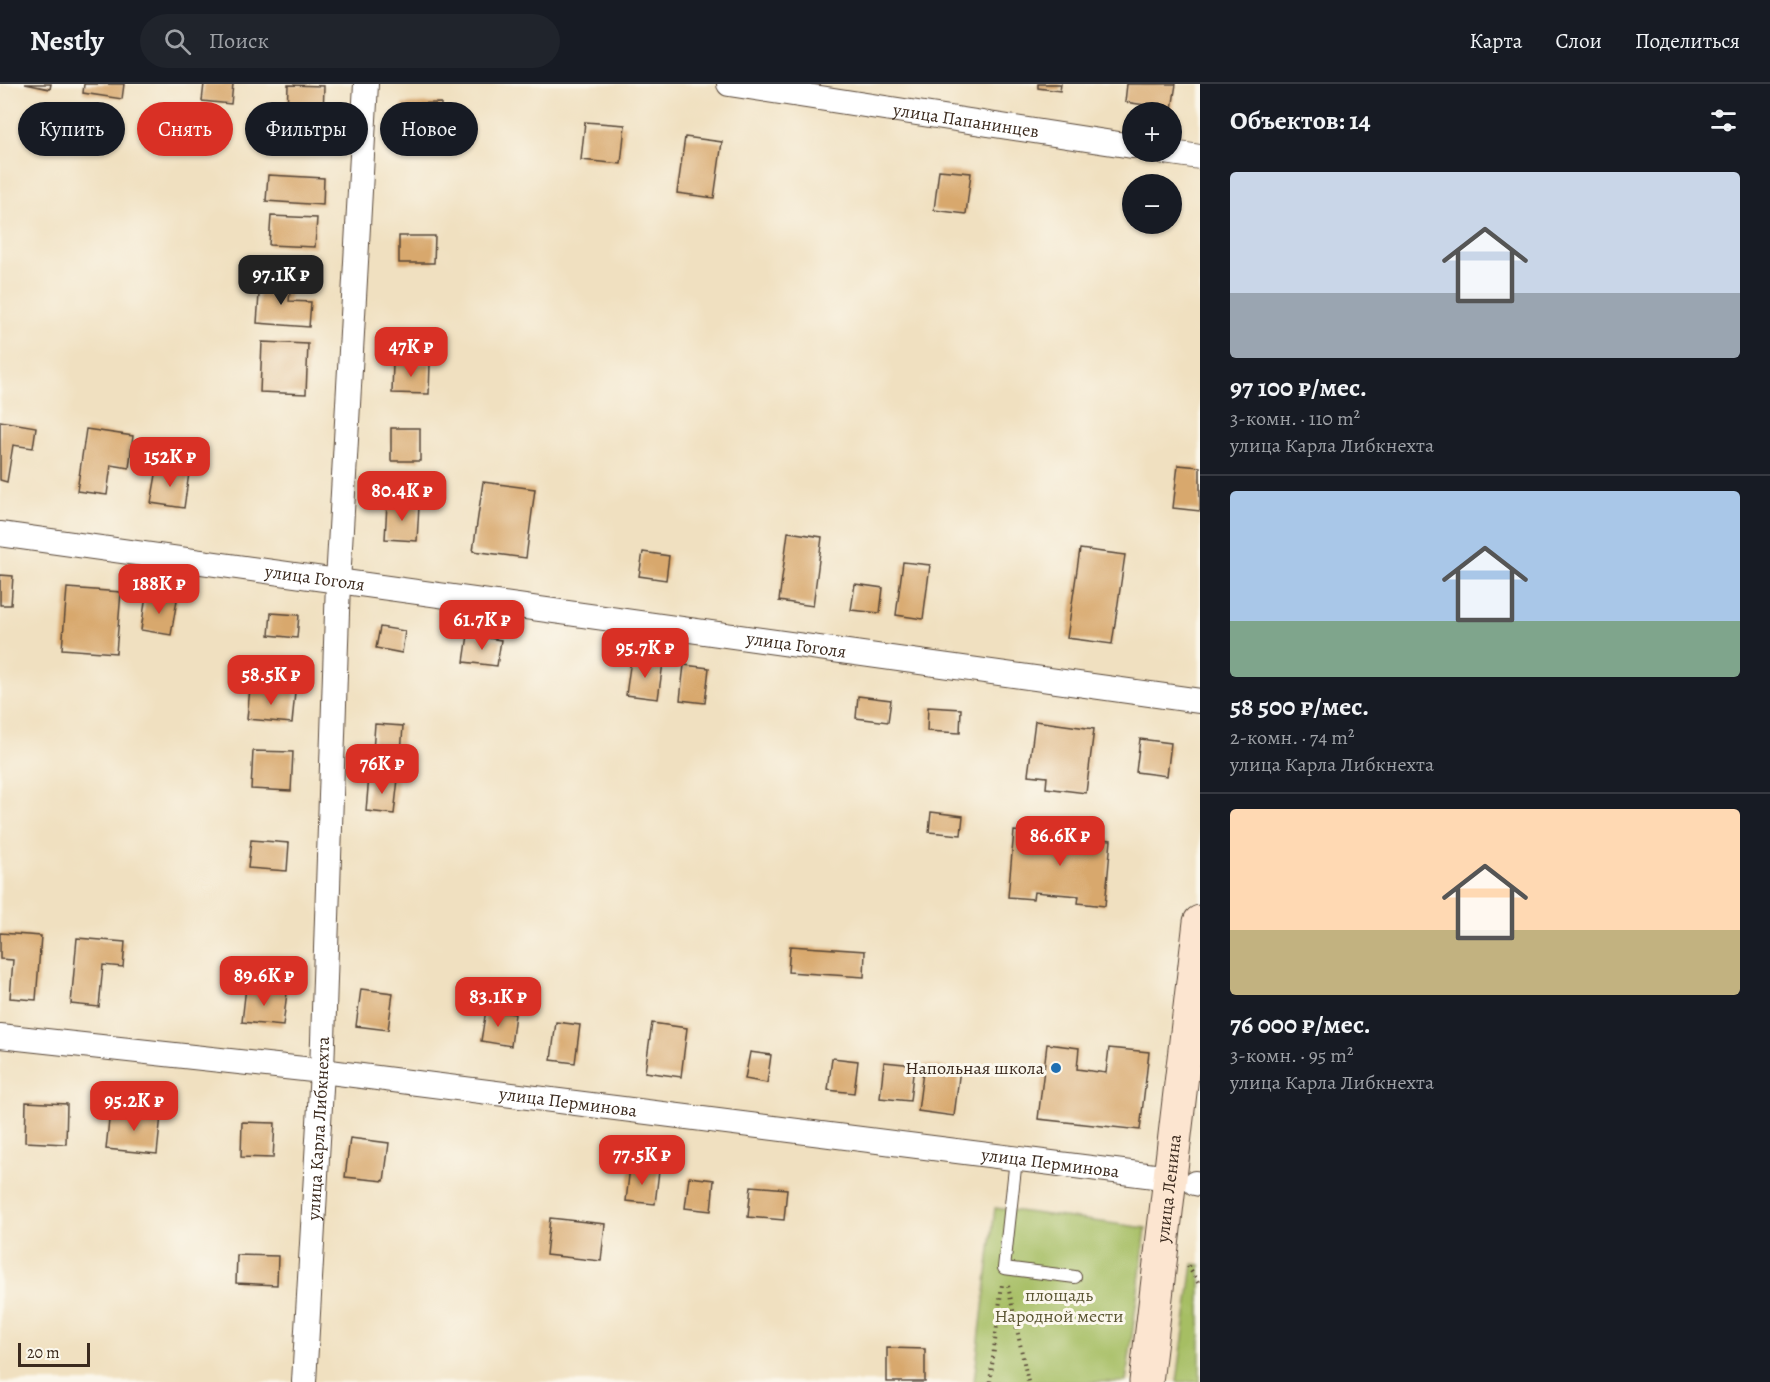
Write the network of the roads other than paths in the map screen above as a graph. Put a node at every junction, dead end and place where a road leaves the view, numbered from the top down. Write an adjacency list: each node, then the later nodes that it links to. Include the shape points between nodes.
1 (366, 84): 7 (street, улица Карла Либкнехта)
2 (729, 84): 3 (street, улица Папанинцев)
3 (1122, 145)
4 (1182, 154): 5 (street)
5 (1200, 157)
6 (0, 534): 7 (street, улица Гоголя)
7 (338, 582): 8 (street, улица Гоголя); 11 (street, улица Карла Либкнехта)
8 (1200, 701)
9 (1200, 922): 13 (street, улица Ленина)
10 (0, 1036): 11 (street, улица Перминова)
11 (322, 1071): 12 (street, улица Перминова); 15 (street, улица Карла Либкнехта)
12 (1016, 1159): 13 (street, улица Перминова); 14 (lane, via 1004,1268)
13 (1188, 1182): 16 (street, улица Ленина)
14 (1074, 1278)
15 (304, 1382)
16 (1146, 1382)

